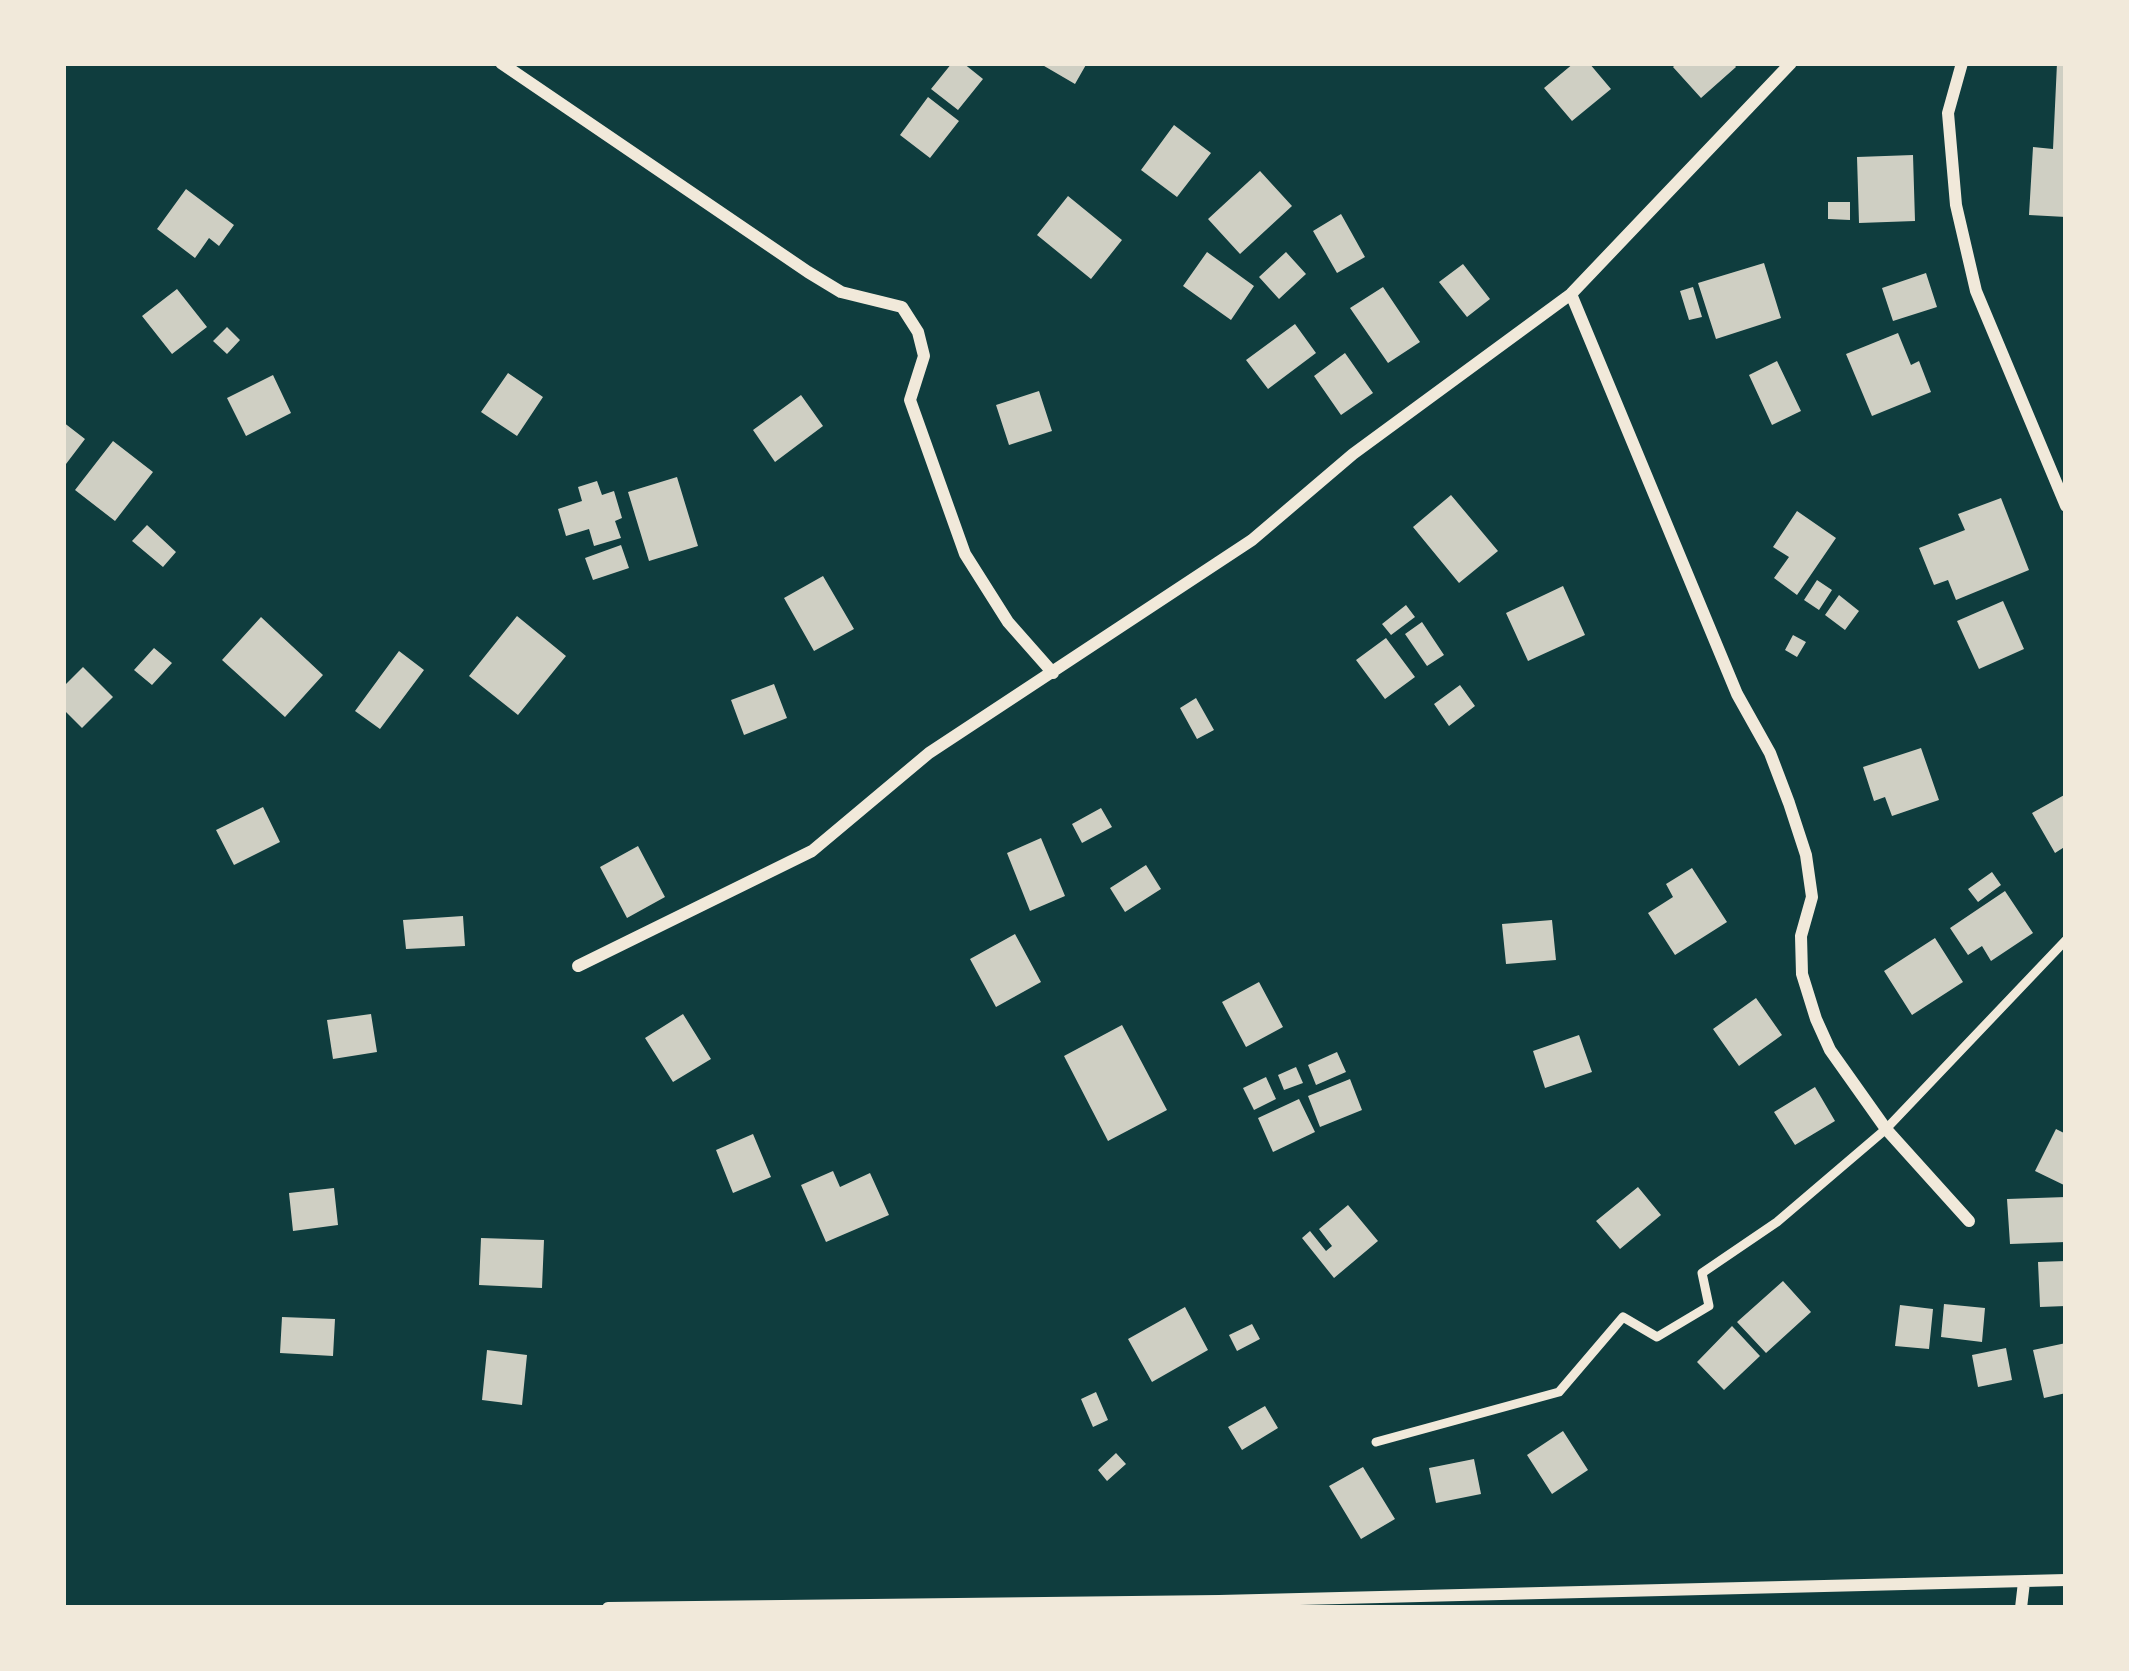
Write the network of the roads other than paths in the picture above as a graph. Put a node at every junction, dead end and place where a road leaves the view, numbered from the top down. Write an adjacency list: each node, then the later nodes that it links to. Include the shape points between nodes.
1 (501, 63): 6 (street, via 808,272 841,292 902,307 924,356 910,400 965,554)
2 (1791, 63): 4 (street)
3 (1962, 63): 5 (street, via 1948,113 1956,205 1976,291)
4 (1570, 294): 6 (street, via 1353,454 1252,540); 9 (street, via 1789,803 1812,897 1802,974 1816,1019)
5 (2066, 506)
6 (1053, 673): 8 (street, via 929,753 812,851)
7 (2066, 940): 9 (lane)
8 (578, 966)
9 (1886, 1129): 10 (street); 11 (lane, via 1702,1274 1708,1306 1657,1337 1623,1317 1559,1392)
10 (1969, 1221)
11 (1376, 1442)
12 (2066, 1580): 13 (street)
13 (2024, 1582): 14 (street); 16 (street)
14 (1218, 1604): 15 (street)
15 (608, 1608)
16 (2020, 1608)

